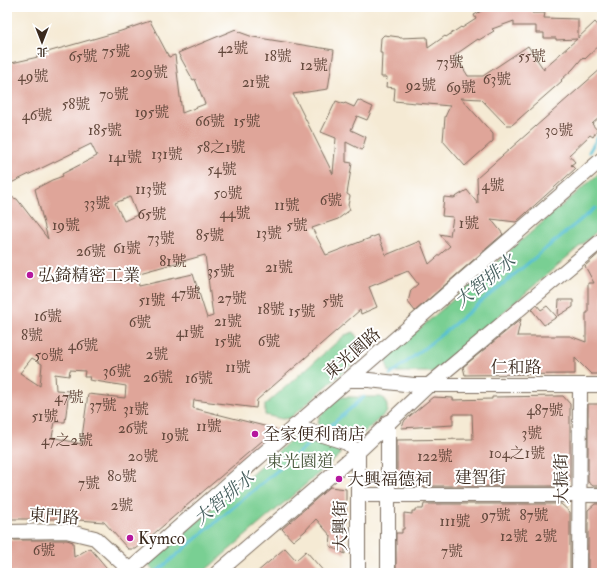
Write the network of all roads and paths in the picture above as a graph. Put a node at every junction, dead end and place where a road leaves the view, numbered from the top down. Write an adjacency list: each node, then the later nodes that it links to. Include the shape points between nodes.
1 (602, 159): 3 (street, 東光園路)
2 (602, 240): 4 (street)
3 (349, 380): 4 (street, 仁和路); 8 (street, 東光園路)
4 (430, 384): 5 (street, 仁和路); 7 (street)
5 (580, 385): 6 (street, 仁和路); 12 (street, 大振街)
6 (602, 385)
7 (388, 422): 9 (street); 11 (street)
8 (294, 426): 9 (street, via 347,443); 15 (street, 東光園路)
9 (358, 452): 10 (street, 大興街); 16 (street)
10 (358, 495): 11 (street, 建智街); 17 (street, 大興街)
11 (388, 495): 12 (street, 建智街); 18 (street)
12 (579, 495): 13 (street, 建智街); 19 (street, 大振街)
13 (602, 495)
14 (7, 532): 15 (street, 東門路, via 66,531 95,538)
15 (130, 572)
16 (217, 573)
17 (358, 573)
18 (388, 573)
19 (579, 573)

